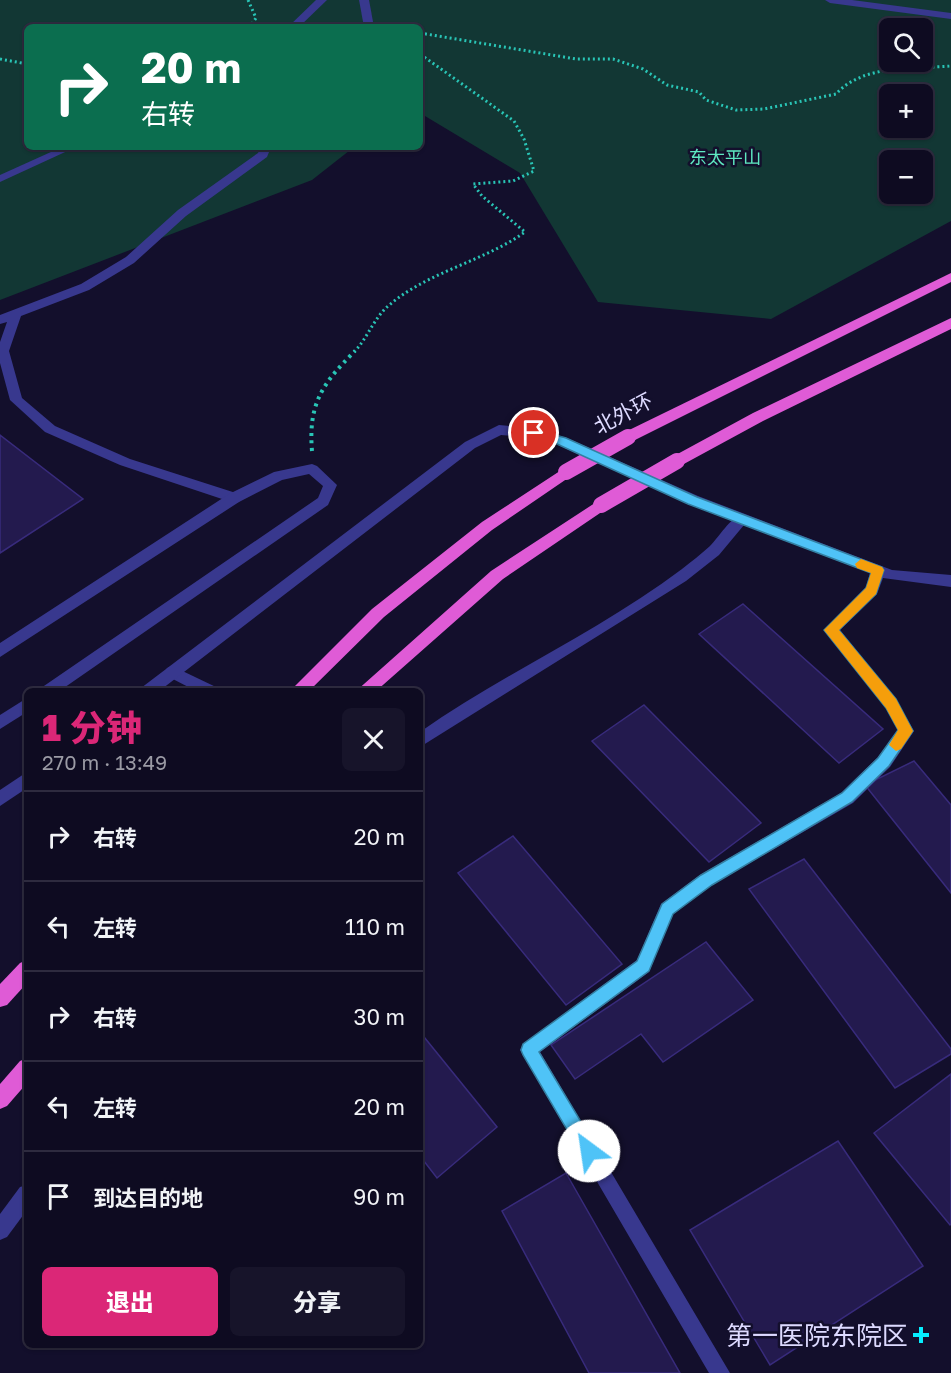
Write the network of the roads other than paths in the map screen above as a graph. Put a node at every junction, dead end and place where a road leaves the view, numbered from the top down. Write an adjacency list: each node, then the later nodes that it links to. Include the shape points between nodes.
1 (322, 0): 5 (street)
2 (364, 0): 6 (street)
3 (830, 0): 4 (street)
4 (951, 16)
5 (296, 24)
6 (368, 24)
7 (64, 150): 9 (street)
8 (265, 150): 11 (street, via 182,213 130,260 85,287)
9 (0, 179)
10 (951, 277): 23 (highway, 北外环, bridge, via 628,437 566,472 487,526 378,613)
11 (16, 314): 12 (street); 14 (street, via 3,351 16,400 50,429 125,462)
12 (0, 320)
13 (951, 323): 24 (highway, bridge, via 758,417 601,505 497,575)
14 (234, 498): 18 (street); 20 (street, via 279,476 312,469 330,485 323,501)
15 (742, 519): 16 (street); 19 (street, via 562,441 534,433 499,430 470,445); 27 (street, via 707,558 669,587 470,704)
16 (878, 570): 17 (street, via 891,575); 36 (street, via 872,590 831,630 891,704 906,731 884,762 847,798 706,880 667,909 643,966 529,1050)
17 (951, 581)
18 (0, 651)
19 (172, 672): 21 (street); 22 (street)
20 (52, 688)
21 (151, 688)
22 (205, 688)
23 (301, 688)
24 (368, 688)
25 (24, 706): 26 (street)
26 (0, 723)
27 (423, 738)
28 (24, 781): 29 (street)
29 (0, 799)
30 (24, 972): 31 (highway)
31 (0, 998)
32 (24, 1071): 33 (highway)
33 (0, 1099)
34 (24, 1198): 35 (street)
35 (0, 1230)
36 (720, 1373)

